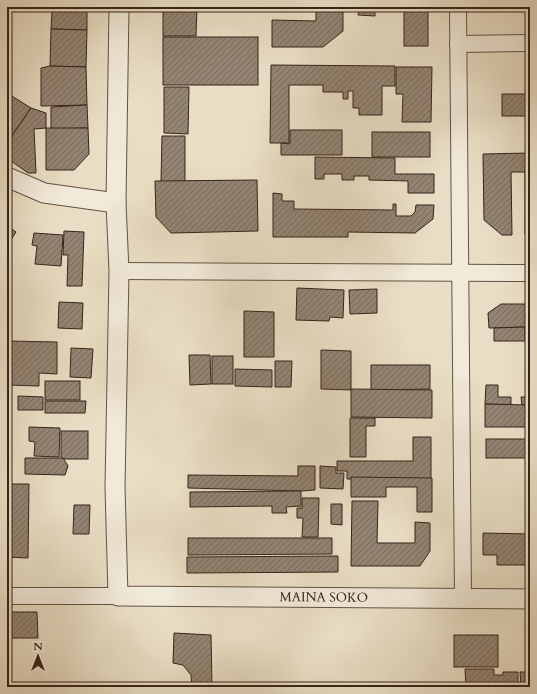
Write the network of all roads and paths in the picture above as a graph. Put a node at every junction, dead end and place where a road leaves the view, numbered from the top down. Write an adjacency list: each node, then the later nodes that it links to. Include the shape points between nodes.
1 (119, 7): 6 (street)
2 (458, 7): 4 (street)
3 (530, 42): 4 (street)
4 (458, 44): 8 (street)
5 (7, 176): 6 (street, via 44,193)
6 (116, 203): 7 (street)
7 (119, 272): 8 (street); 11 (street, via 115,487)
8 (460, 273): 9 (street); 12 (street)
9 (530, 273)
10 (7, 596): 11 (street)
11 (118, 596): 12 (street, MAINA SOKO)
12 (463, 598): 13 (street, MAINA SOKO)
13 (530, 599)

